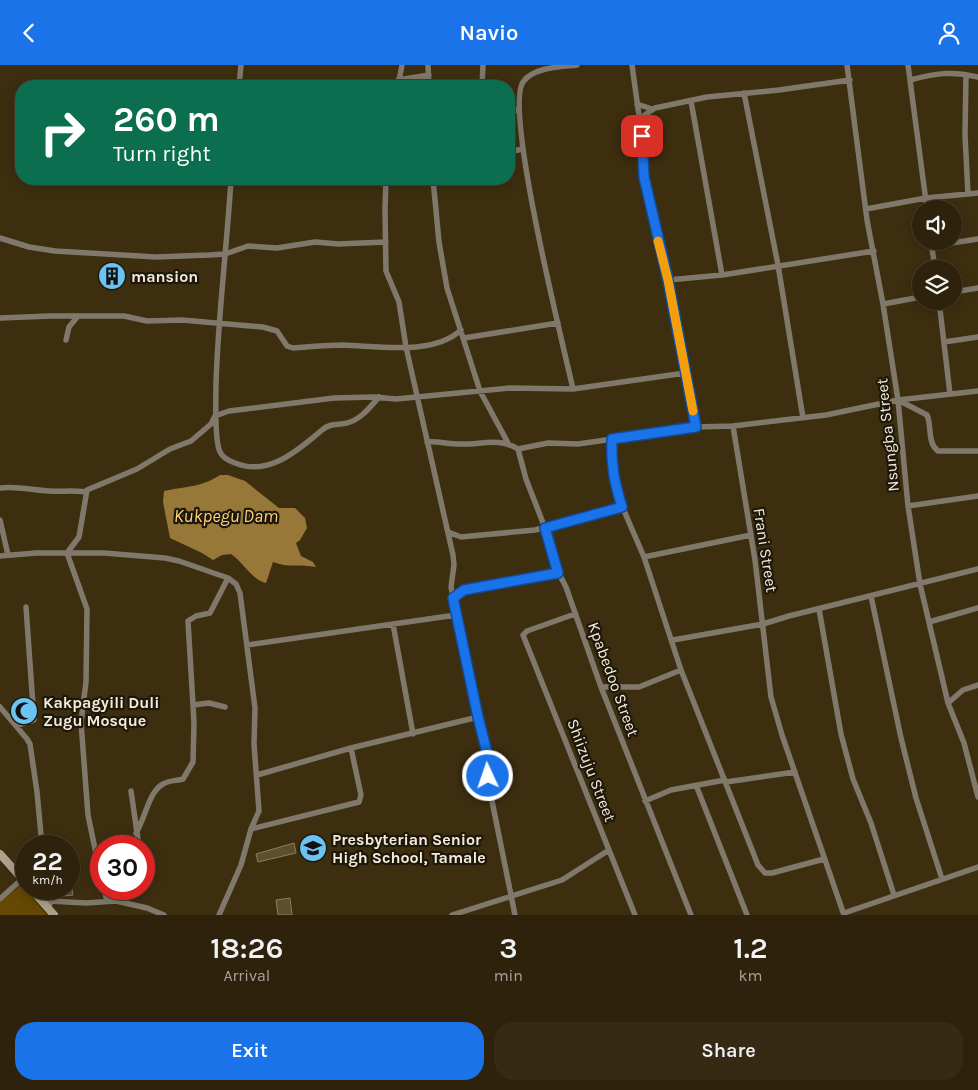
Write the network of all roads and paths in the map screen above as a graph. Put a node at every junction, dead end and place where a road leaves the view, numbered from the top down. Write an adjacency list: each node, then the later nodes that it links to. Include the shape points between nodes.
1 (241, 65): 13 (street)
2 (402, 65): 14 (street)
3 (428, 65): 9 (street)
4 (483, 65): 17 (street)
5 (577, 65): 24 (street, via 527,77 521,87)
6 (632, 65): 21 (street)
7 (847, 65): 12 (street, Nsungba Street)
8 (908, 65): 18 (street)
9 (429, 75): 15 (street); 16 (street)
10 (966, 75): 11 (street); 18 (street, via 937,73); 32 (street)
11 (978, 77)
12 (850, 79): 19 (street); 34 (street, Nsungba Street)
13 (240, 80)
14 (399, 80)
15 (410, 80)
16 (429, 80)
17 (483, 80)
18 (910, 80): 33 (street)
19 (744, 93): 20 (street); 41 (street)
20 (691, 101): 23 (street); 42 (street)
21 (637, 104): 23 (street); 25 (street)
22 (515, 109): 24 (street)
23 (652, 109): 25 (street)
24 (520, 112): 26 (street)
25 (639, 119): 43 (street, via 644,177)
26 (522, 149): 27 (street); 52 (street)
27 (515, 151)
28 (231, 185): 40 (street)
29 (386, 185): 38 (street)
30 (434, 185): 53 (street, via 443,269)
31 (978, 193): 32 (street)
32 (968, 194): 33 (street)
33 (926, 198): 34 (street)
34 (866, 209): 39 (street, Nsungba Street)
35 (0, 238): 40 (street, via 56,251 156,257)
36 (978, 239): 37 (street)
37 (962, 241)
38 (386, 242): 40 (street, via 315,242 277,248 248,246); 59 (street, via 386,271 400,302)
39 (874, 251): 41 (street); 47 (street, Nsungba Street)
40 (225, 254): 51 (street)
41 (778, 265): 42 (street); 69 (street)
42 (722, 275): 43 (street)
43 (668, 280): 60 (street)
44 (978, 288): 45 (street)
45 (962, 290)
46 (912, 299): 47 (street)
47 (883, 304): 67 (street, Nsungba Street)
48 (940, 310): 58 (street)
49 (78, 316): 50 (street); 51 (street); 56 (street, via 69,327)
50 (0, 318)
51 (218, 323): 59 (street, via 269,328 279,332 287,346 293,348 337,345); 68 (street)
52 (558, 323): 57 (street); 61 (street)
53 (461, 330): 55 (street); 57 (street)
54 (978, 337): 58 (street)
55 (452, 338): 57 (street); 59 (street)
56 (66, 340)
57 (464, 340): 62 (street)
58 (944, 342): 64 (street)
59 (406, 347): 65 (street)
60 (685, 373): 61 (street); 71 (street)
61 (574, 389): 62 (street)
62 (480, 391): 65 (street); 74 (street)
63 (978, 391): 64 (street)
64 (950, 394): 67 (street)
65 (418, 396): 66 (street); 73 (street)
66 (379, 397): 68 (street, via 334,398); 68 (street, via 352,421 328,426 291,456 256,467 243,467 227,460 220,452)
67 (898, 400): 69 (street); 76 (street, via 927,415 931,441 938,451); 80 (street, Nsungba Street)
68 (215, 416): 78 (street, via 191,441 170,449 137,469 89,488)
69 (803, 418): 70 (street)
70 (733, 426): 71 (street); 85 (street, Frani Street)
71 (696, 427): 72 (street)
72 (612, 439): 75 (street, via 578,444 548,443); 81 (street, via 611,463)
73 (427, 443): 74 (street); 84 (street)
74 (508, 443): 75 (street)
75 (518, 449): 83 (street, Kpabedoo Street)
76 (978, 451)
77 (0, 488): 78 (street)
78 (85, 493): 86 (street, via 79,537)
79 (978, 496): 80 (street)
80 (908, 506): 93 (street, Nsungba Street)
81 (622, 507): 83 (street); 89 (street)
82 (0, 520): 87 (street)
83 (545, 528): 84 (street, via 462,537); 91 (street, Kpabedoo Street)
84 (448, 532): 95 (street, via 454,560 450,583)
85 (751, 535): 89 (street); 103 (street, Frani Street)
86 (68, 553): 87 (street); 92 (street, via 165,558); 128 (street, via 88,609 86,682 81,722)
87 (8, 555): 88 (street)
88 (0, 556)
89 (644, 557): 104 (street)
90 (978, 569): 93 (street)
91 (558, 573): 95 (street, via 464,590); 99 (street, Kpabedoo Street)
92 (228, 578): 105 (street, via 240,593); 110 (street, via 210,613 188,621)
93 (920, 585): 94 (street); 101 (street, Nsungba Street)
94 (871, 596): 98 (street); 134 (street, via 903,747)
95 (453, 598): 100 (street)
96 (26, 607): 115 (street, via 34,720)
97 (978, 608): 101 (street)
98 (819, 609): 103 (street); 136 (street, via 850,770)
99 (575, 614): 108 (street, Kpabedoo Street); 129 (street, Shiizuju Street, via 526,631 523,635)
100 (456, 615): 102 (street); 114 (street)
101 (929, 622): 109 (street, Nsungba Street)
102 (393, 624): 105 (street); 116 (street)
103 (763, 624): 104 (street); 118 (street, Frani Street, via 771,697)
104 (673, 640): 106 (street)
105 (247, 645): 119 (street, via 255,708)
106 (681, 670): 108 (street, via 639,687); 120 (street)
107 (978, 685): 109 (street, via 963,690)
108 (601, 687): 124 (street, Kpabedoo Street)
109 (948, 703): 123 (street, Nsungba Street, via 964,743)
110 (193, 705): 112 (street, via 208,703); 126 (street, via 193,762 183,779 160,785 151,796)
111 (0, 707): 113 (street)
112 (225, 707)
113 (2, 713): 115 (street)
114 (478, 717): 116 (street); 137 (street, via 490,764 488,779)
115 (16, 726): 127 (street, via 30,744)
116 (413, 734): 117 (street)
117 (351, 748): 119 (street); 125 (street, via 361,795 359,803)
118 (795, 773): 120 (street); 131 (street, Frani Street)
119 (257, 775): 125 (street, via 259,811)
120 (726, 781): 121 (street); 131 (street, via 761,871 772,873)
121 (696, 785): 124 (street, via 661,793); 151 (street)
122 (131, 791): 126 (street)
123 (978, 797)
124 (645, 801): 150 (street, Kpabedoo Street)
125 (250, 829): 146 (street, via 241,865)
126 (136, 833)
127 (41, 835)
128 (92, 835)
129 (609, 850): 137 (street, via 562,880); 149 (street, Shiizuju Street)
130 (0, 855): 133 (street)
131 (824, 859): 144 (street, Frani Street)
132 (978, 867): 134 (street)
133 (15, 871)
134 (942, 879): 136 (street)
135 (15, 888): 138 (street)
136 (894, 895): 144 (street)
137 (512, 897): 147 (street); 148 (street)
138 (0, 899)
139 (41, 900): 143 (street)
140 (50, 901): 141 (street); 143 (street)
141 (107, 901): 142 (street)
142 (121, 902): 145 (street)
143 (53, 913)
144 (844, 914)
145 (164, 915)
146 (219, 915)
147 (452, 915)
148 (515, 915)
149 (635, 915)
150 (691, 915)
151 (747, 915)

